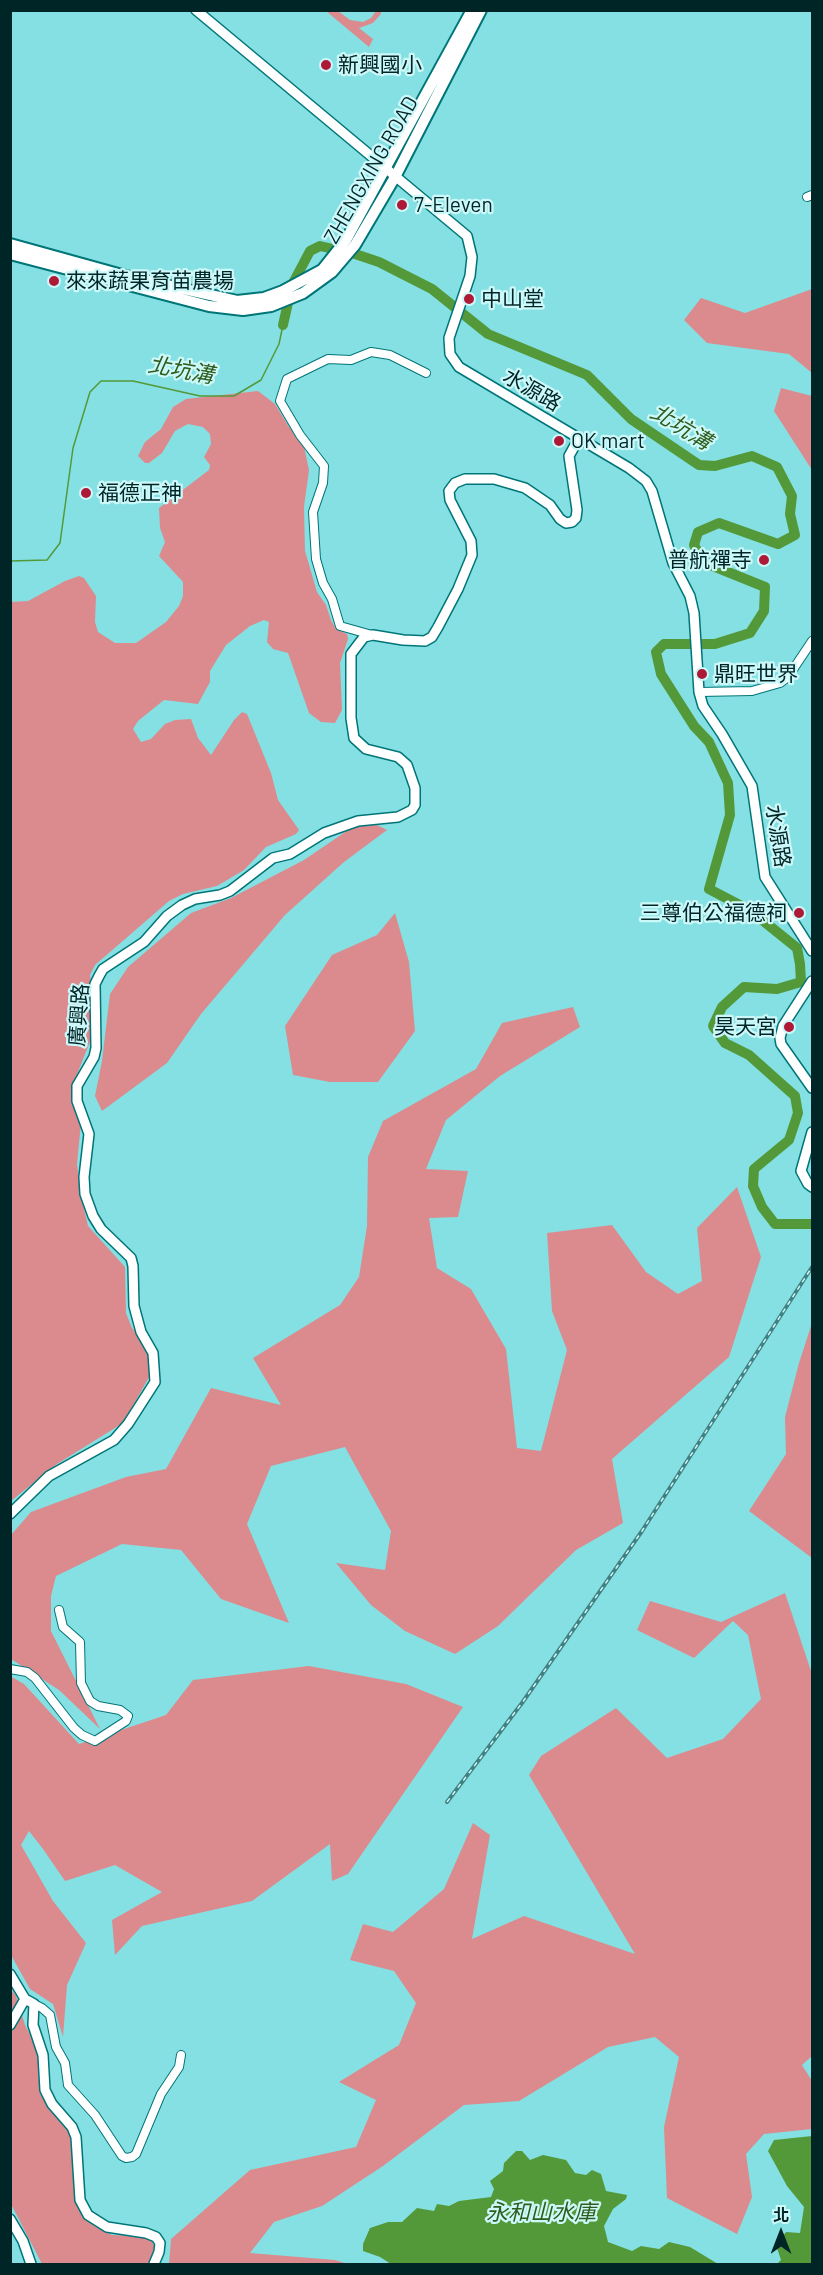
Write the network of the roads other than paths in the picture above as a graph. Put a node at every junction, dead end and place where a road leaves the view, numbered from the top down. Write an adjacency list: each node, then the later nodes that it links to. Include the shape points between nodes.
1 (196, 10): 4 (street)
2 (472, 10): 4 (main road, ZHENGXING ROAD)
3 (481, 10): 4 (main road, ZHENGXING ROAD)
4 (390, 174): 7 (main road, ZHENGXING ROAD); 9 (street, 水源路, via 467,236 472,256 470,276 454,318 449,345 459,367)
5 (10, 244): 7 (main road, ZHENGXING ROAD, via 237,301 264,298 322,270)
6 (10, 254): 7 (main road, ZHENGXING ROAD, via 209,306 243,310 271,306 303,293 332,272)
7 (339, 257)
8 (426, 373): 10 (street, via 390,355 371,351 351,360 328,359 285,384 279,401 324,466 313,512 316,559 340,626)
9 (579, 438): 10 (street, via 569,456 577,510 572,522 560,519 541,497 525,488 494,479 455,483 449,491 450,500 473,547 449,608 432,637 425,641); 12 (street, 水源路, via 629,468 652,491 673,562 694,612)
10 (373, 635): 18 (street, 廣興路, via 364,637 351,654 351,730 366,749 398,757 407,765 415,788 412,810 398,817 358,821 324,833 290,854 273,858 230,891 182,905 144,942 103,969 95,984 96,1048 77,1086 77,1101 89,1134 85,1194 101,1229 131,1258 134,1306 141,1332 153,1353 155,1382 114,1440 49,1476)
11 (813, 641): 12 (street, via 780,683 752,691)
12 (699, 692): 13 (street, 水源路, via 703,706 752,786 765,877)
13 (813, 951)
14 (813, 981): 15 (street, via 783,1026 780,1038)
15 (813, 1088)
16 (813, 1132): 17 (street, via 801,1171)
17 (813, 1187)
18 (10, 1514)
19 (59, 1610): 20 (street, via 63,1627 80,1642 81,1683 90,1701 120,1710 128,1716 126,1722 95,1741 74,1728 35,1678)
20 (10, 1669)
21 (10, 1974): 22 (street)
22 (25, 1999): 23 (street); 24 (street)
23 (34, 2004): 25 (street, via 50,2015 68,2085 126,2158 136,2154); 28 (street, via 33,2025 43,2055 45,2090 76,2137 80,2200 88,2215 107,2227 156,2237 160,2243)
24 (10, 2025)
25 (181, 2055)
26 (10, 2219): 27 (street)
27 (31, 2265)
28 (154, 2265)

